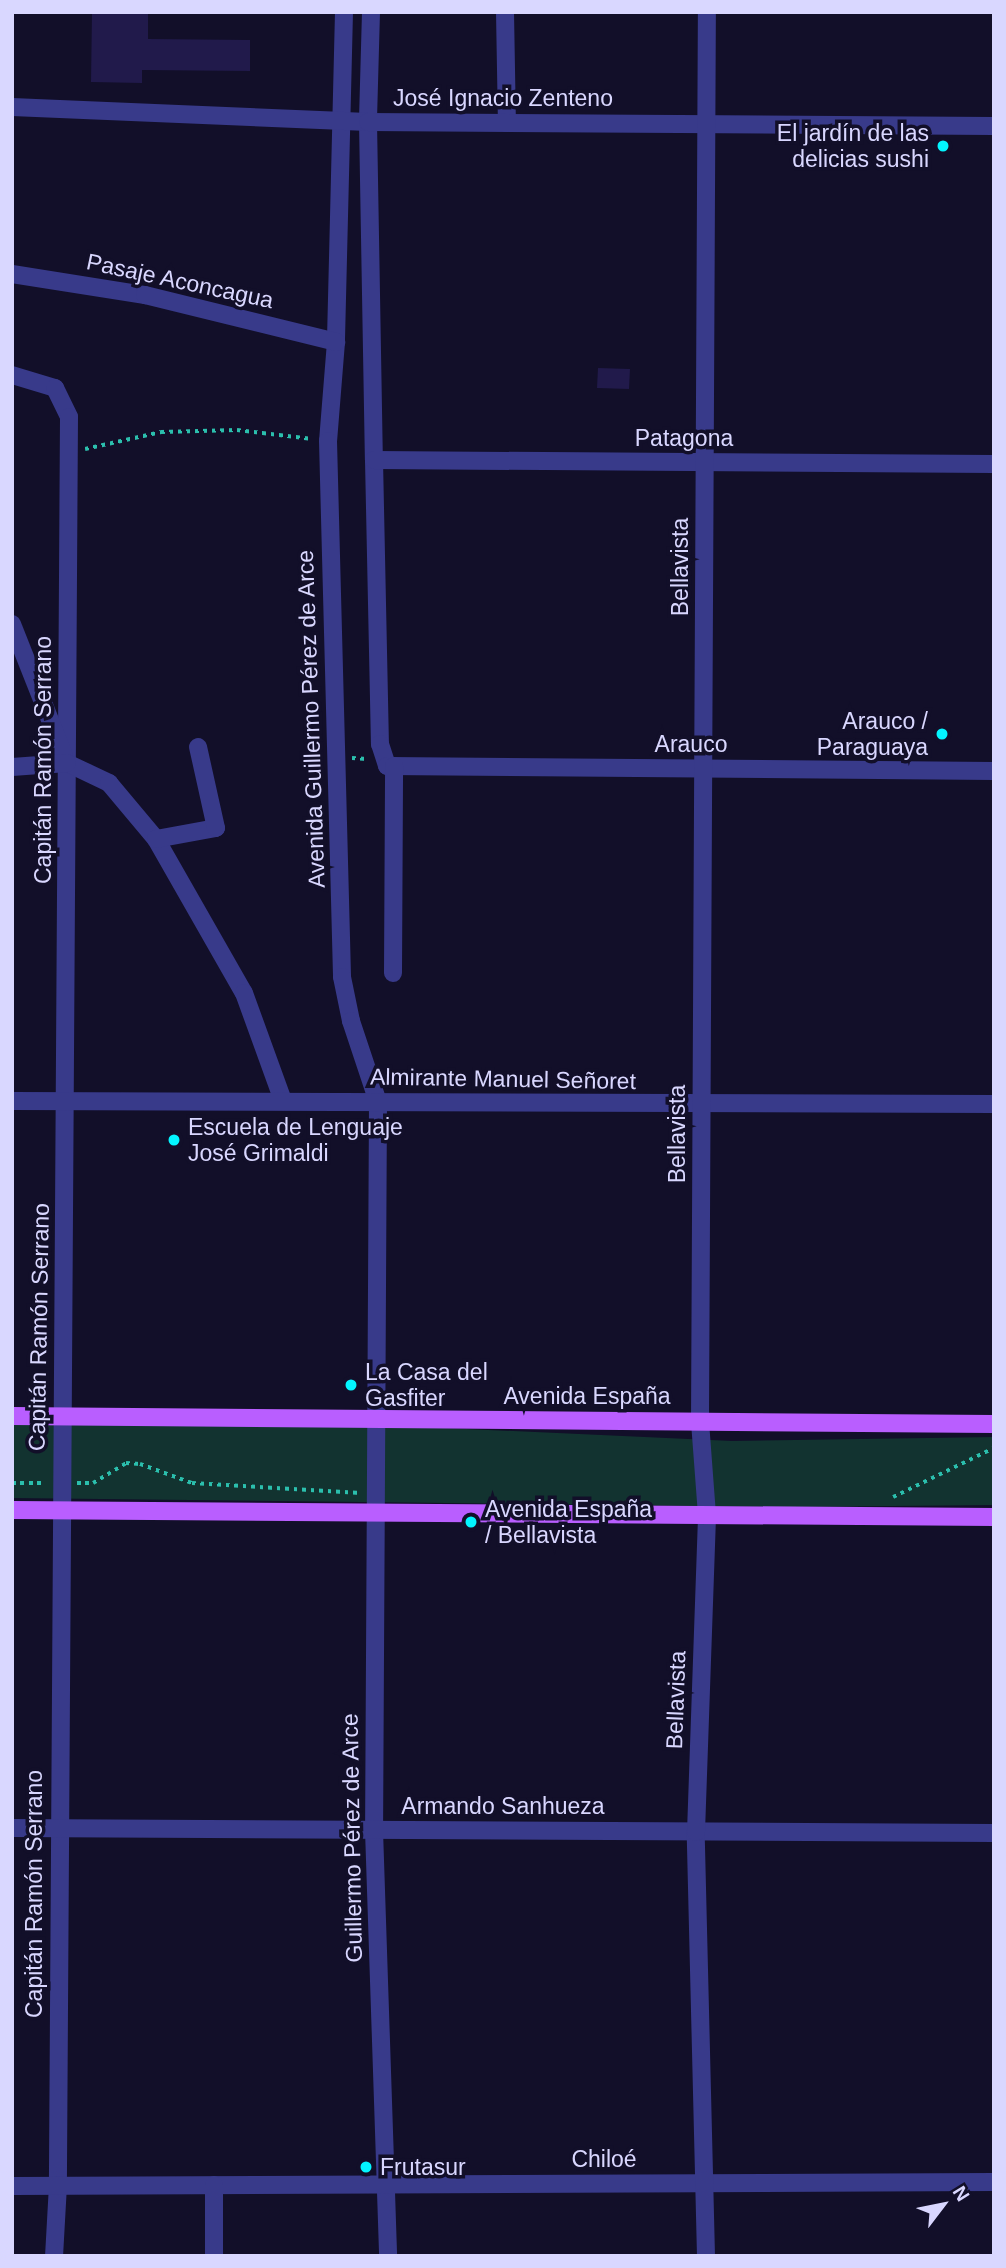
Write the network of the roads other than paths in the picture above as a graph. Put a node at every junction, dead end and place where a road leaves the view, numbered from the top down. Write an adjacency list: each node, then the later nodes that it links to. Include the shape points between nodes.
1 (344, 12): 6 (street, Avenida Guillermo Pérez de Arce)
2 (371, 12): 7 (street)
3 (505, 12): 8 (street)
4 (707, 12): 9 (street, Bellavista)
5 (12, 107): 6 (street, José Ignacio Zenteno)
6 (343, 120): 7 (street, José Ignacio Zenteno); 12 (street, Avenida Guillermo Pérez de Arce)
7 (368, 122): 8 (street, José Ignacio Zenteno); 14 (street)
8 (507, 123): 9 (street, José Ignacio Zenteno)
9 (706, 124): 10 (street, José Ignacio Zenteno); 15 (street, Bellavista)
10 (994, 127)
11 (12, 274): 12 (street, Pasaje Aconcagua, via 145,295)
12 (336, 342): 29 (street, Avenida Guillermo Pérez de Arce, via 328,441 342,977 351,1021)
13 (12, 375): 19 (street, Capitán Ramón Serrano, via 55,387 64,399 69,452)
14 (374, 460): 15 (street, Patagona); 20 (street, via 380,744)
15 (705, 462): 16 (street, Patagona); 22 (street, Bellavista)
16 (994, 464)
17 (12, 624): 19 (street)
18 (198, 747): 24 (street, via 216,828)
19 (67, 763): 21 (street); 24 (street, via 109,783); 26 (street, Capitán Ramón Serrano)
20 (391, 766): 22 (street, Arauco); 25 (street)
21 (12, 767)
22 (703, 769): 23 (street, Arauco); 31 (street, Bellavista)
23 (994, 771)
24 (156, 839): 28 (street, via 244,993)
25 (393, 973)
26 (67, 1100): 27 (street, Almirante Manuel Señoret); 28 (street, Almirante Manuel Señoret); 33 (street, Capitán Ramón Serrano)
27 (12, 1101)
28 (283, 1101): 29 (street, Almirante Manuel Señoret)
29 (378, 1102): 31 (street, Almirante Manuel Señoret); 34 (street, Avenida Guillermo Pérez de Arce)
30 (994, 1104): 31 (street, Almirante Manuel Señoret)
31 (701, 1105): 35 (street, Bellavista)
32 (12, 1416): 33 (main road, Avenida España)
33 (62, 1416): 34 (main road, Avenida España); 38 (street, Capitán Ramón Serrano)
34 (380, 1420): 35 (main road, Avenida España); 39 (street, Guillermo Pérez de Arce)
35 (700, 1421): 36 (main road, Avenida España); 40 (street, Bellavista)
36 (994, 1424)
37 (12, 1510): 38 (main road)
38 (62, 1510): 39 (main road); 43 (street, Capitán Ramón Serrano)
39 (373, 1513): 40 (main road); 44 (street, Guillermo Pérez de Arce)
40 (707, 1515): 41 (main road); 45 (street, Bellavista)
41 (994, 1517)
42 (12, 1828): 43 (street, Armando Sanhueza)
43 (58, 1828): 44 (street, Armando Sanhueza); 50 (street, Capitán Ramón Serrano)
44 (374, 1830): 45 (street, Armando Sanhueza); 49 (street, Guillermo Pérez de Arce)
45 (696, 1832): 46 (street, Armando Sanhueza); 48 (street, Bellavista)
46 (994, 1833)
47 (994, 2182): 48 (street, Chiloé)
48 (707, 2183): 49 (street, Chiloé); 56 (street, Bellavista)
49 (386, 2184): 51 (street, Chiloé); 55 (street, Guillermo Pérez de Arce)
50 (58, 2185): 51 (street, Chiloé); 52 (street, Chiloé); 53 (street, Capitán Ramón Serrano)
51 (214, 2185): 54 (street)
52 (12, 2186)
53 (54, 2256)
54 (214, 2256)
55 (388, 2256)
56 (706, 2256)

